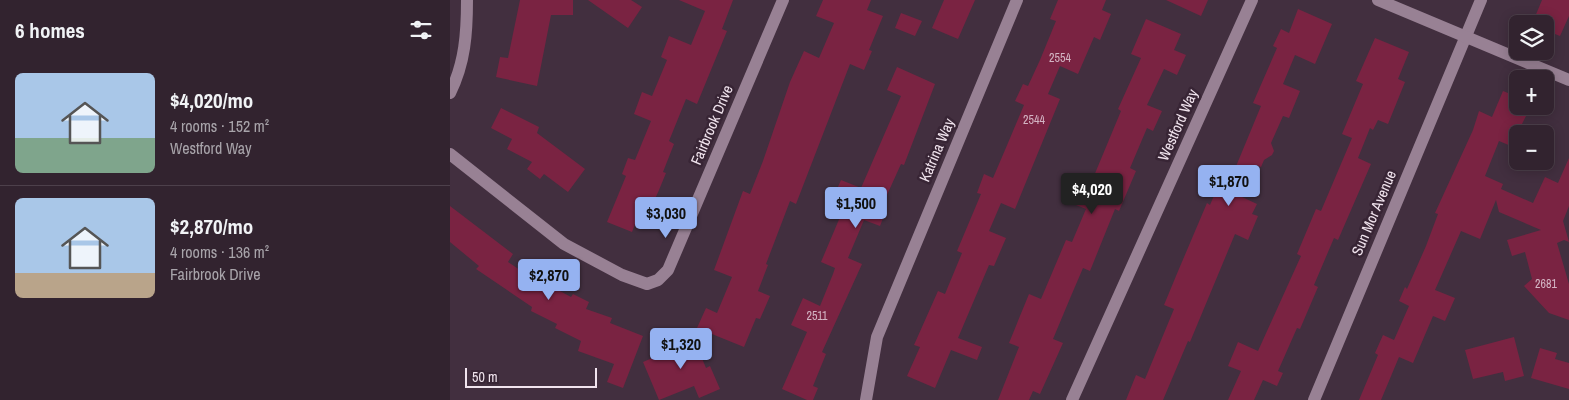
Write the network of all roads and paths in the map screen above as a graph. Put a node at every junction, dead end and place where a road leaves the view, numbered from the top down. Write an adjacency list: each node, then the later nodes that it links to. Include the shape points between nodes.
1 (467, 0): 9 (street, via 465,51)
2 (783, 0): 10 (street, Fairbrook Drive, via 668,270 658,280 647,284 622,275 564,244)
3 (1017, 0): 11 (street, Katrina Way, via 877,337)
4 (1252, 0): 12 (street, Westford Way)
5 (1378, 0): 7 (street)
6 (1481, 0): 7 (street, Sun Mor Avenue)
7 (1465, 38): 8 (street); 13 (street, Sun Mor Avenue)
8 (1569, 80)
9 (450, 93)
10 (450, 154)
11 (866, 400)
12 (1072, 400)
13 (1314, 400)

